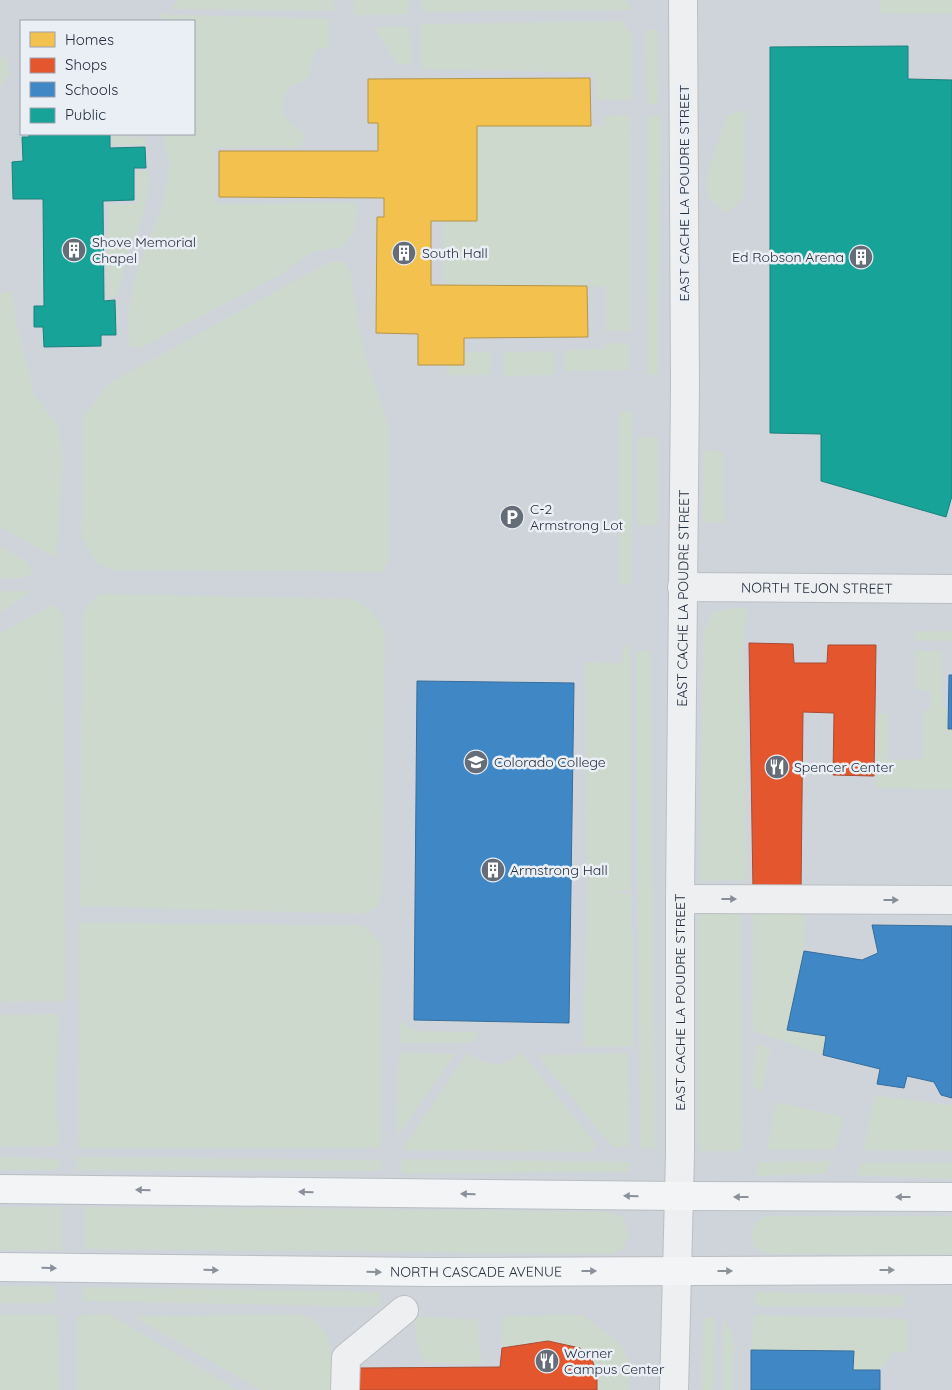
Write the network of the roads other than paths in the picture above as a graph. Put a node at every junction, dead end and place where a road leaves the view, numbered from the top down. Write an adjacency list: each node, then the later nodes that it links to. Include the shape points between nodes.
1 (683, 0): 2 (street, EAST CACHE LA POUDRE STREET)
2 (682, 587): 3 (street, NORTH TEJON STREET); 4 (street, EAST CACHE LA POUDRE STREET)
3 (952, 589)
4 (680, 899): 5 (street, one-way to 5); 7 (street, EAST CACHE LA POUDRE STREET)
5 (952, 900)
6 (0, 1189): 7 (main road, one-way to 6)
7 (679, 1196): 8 (main road, one-way to 7); 11 (street, EAST CACHE LA POUDRE STREET)
8 (952, 1197)
9 (0, 1267): 11 (main road, NORTH CASCADE AVENUE, one-way to 11)
10 (952, 1270): 11 (main road, NORTH CASCADE AVENUE, one-way to 10)
11 (676, 1271): 14 (street, EAST CACHE LA POUDRE STREET)
12 (404, 1310): 13 (street, via 346,1358)
13 (345, 1390)
14 (674, 1390)

